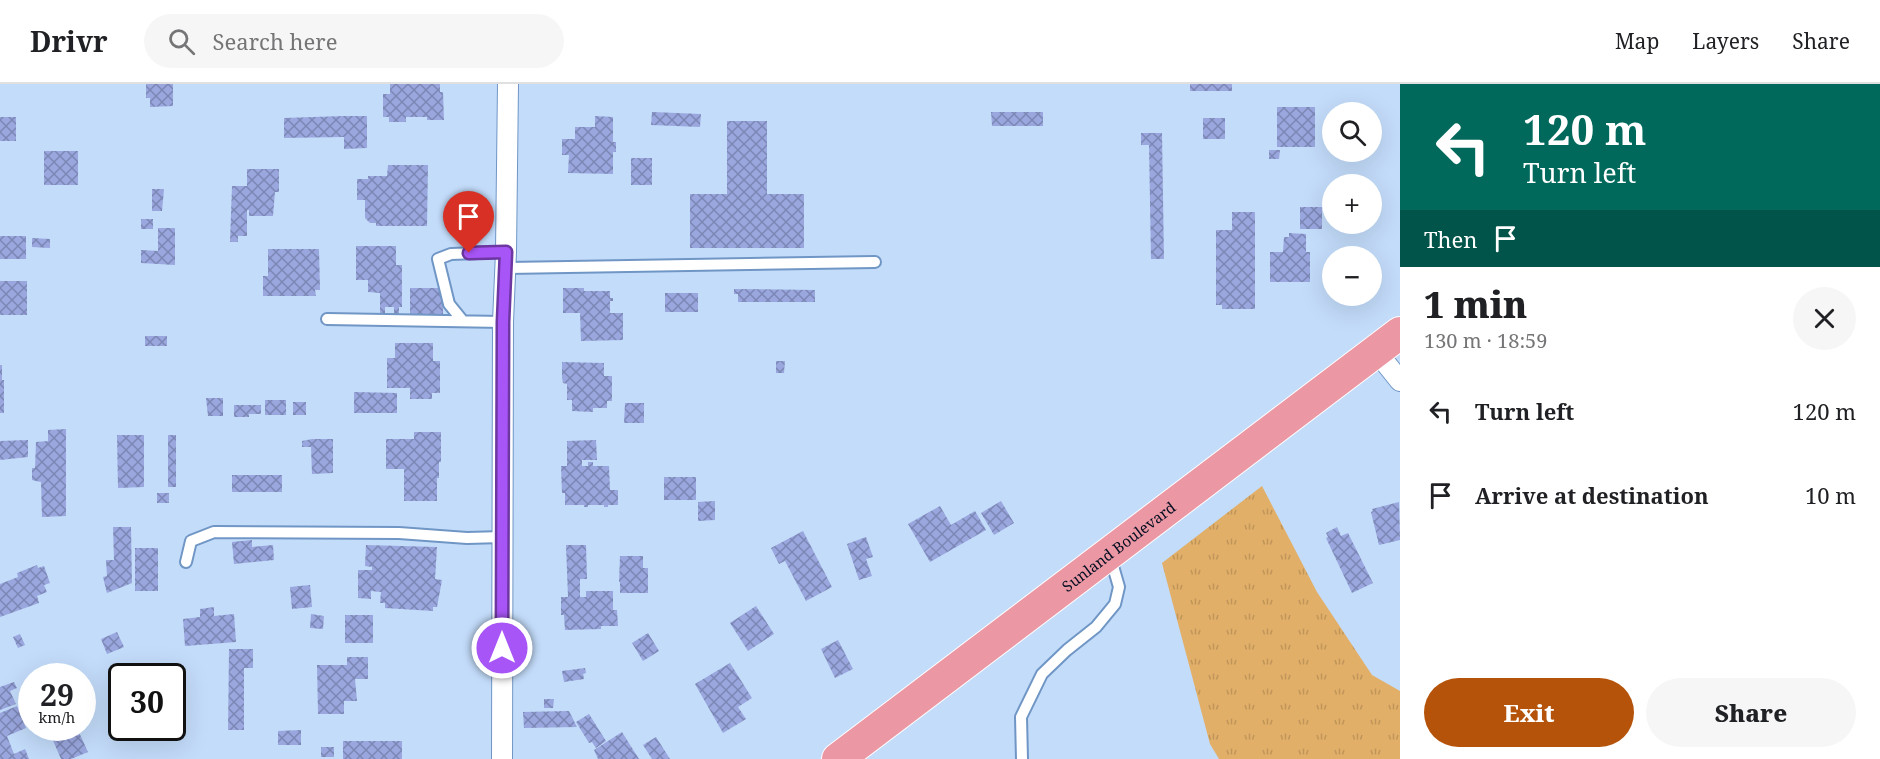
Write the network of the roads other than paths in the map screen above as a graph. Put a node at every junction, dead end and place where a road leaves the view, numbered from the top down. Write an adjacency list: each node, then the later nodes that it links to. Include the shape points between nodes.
1 (508, 84): 2 (street)
2 (506, 260): 3 (lane); 5 (lane, via 451,254 438,259 449,304); 6 (street)
3 (875, 262)
4 (327, 319): 5 (lane)
5 (462, 320): 6 (lane)
6 (503, 322): 9 (street)
7 (1388, 342): 8 (street); 10 (main road, Sunland Boulevard)
8 (1400, 381)
9 (503, 537): 11 (lane, via 214,532 191,541); 12 (street)
10 (1110, 553): 13 (main road, Sunland Boulevard); 14 (lane, via 1119,587 1115,604 1096,627 1042,674 1021,717)
11 (186, 562)
12 (502, 759)
13 (838, 759)
14 (1022, 759)

